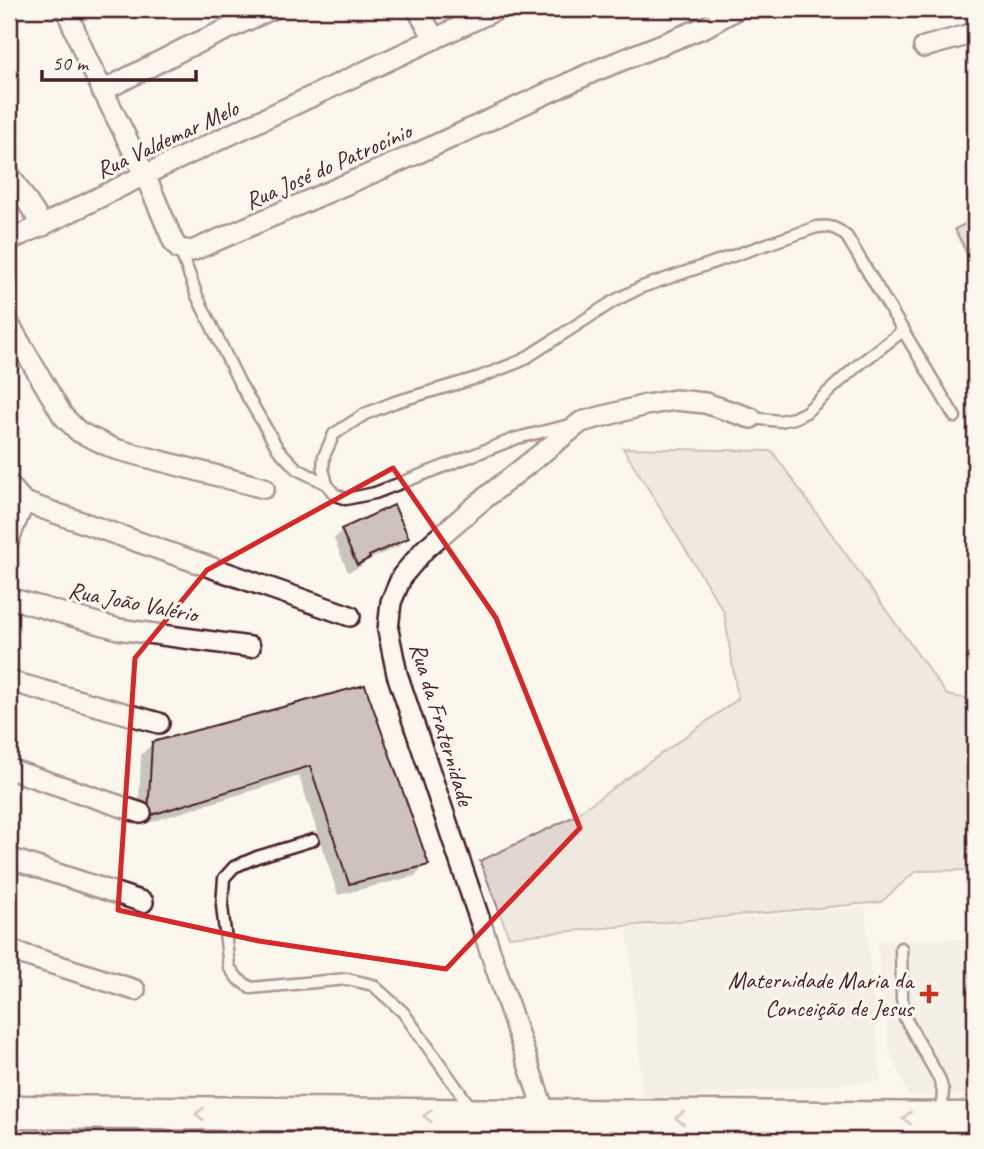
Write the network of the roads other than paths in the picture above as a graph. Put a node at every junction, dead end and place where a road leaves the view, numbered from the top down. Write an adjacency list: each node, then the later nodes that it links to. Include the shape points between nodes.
1 (66, 9): 9 (street)
2 (272, 9): 9 (street)
3 (417, 9): 7 (street)
4 (498, 9): 7 (street, Rua Valdemar Melo)
5 (737, 9): 14 (street, Rua José do Patrocínio, via 192,251)
6 (975, 33): 8 (street)
7 (435, 39): 11 (street, Rua Valdemar Melo)
8 (924, 47)
9 (102, 91): 11 (street)
10 (9, 174): 12 (street)
11 (145, 175): 12 (street, Rua Valdemar Melo); 14 (street)
12 (43, 226): 13 (street, Rua Valdemar Melo)
13 (9, 240)
14 (179, 248): 20 (lane, via 233,369 278,449 297,469)
15 (9, 324): 22 (street, via 62,416 79,432 115,449)
16 (904, 330): 17 (lane); 18 (lane, via 806,412 780,421); 20 (lane, via 847,237 829,225 817,227 642,287 521,361 365,414 334,434 324,456)
17 (956, 417)
18 (751, 418): 19 (street, Rua da Fraternidade, via 705,403 675,400)
19 (581, 422): 20 (lane, via 517,438 375,493 346,499 334,494); 40 (street, Rua da Fraternidade, via 425,549 402,576 391,602 388,630 397,674)
20 (327, 484)
21 (9, 485): 23 (street)
22 (264, 488)
23 (24, 502): 24 (street); 26 (street)
24 (9, 539)
25 (9, 598): 27 (street, Rua João Valério, via 118,629)
26 (351, 616)
27 (250, 647)
28 (9, 681): 29 (street)
29 (159, 723)
30 (9, 769): 31 (street)
31 (141, 813)
32 (313, 840): 39 (lane, via 228,871 222,906 229,967 251,988 347,979 373,985 403,1012)
33 (9, 858): 34 (street)
34 (144, 902)
35 (901, 948): 41 (lane, via 905,1018 939,1077)
36 (9, 950): 37 (street)
37 (135, 990)
38 (9, 1112): 39 (main road, one-way to 38)
39 (478, 1117): 40 (main road)
40 (546, 1117): 41 (main road, one-way to 40)
41 (941, 1119): 42 (main road)
42 (975, 1119)

